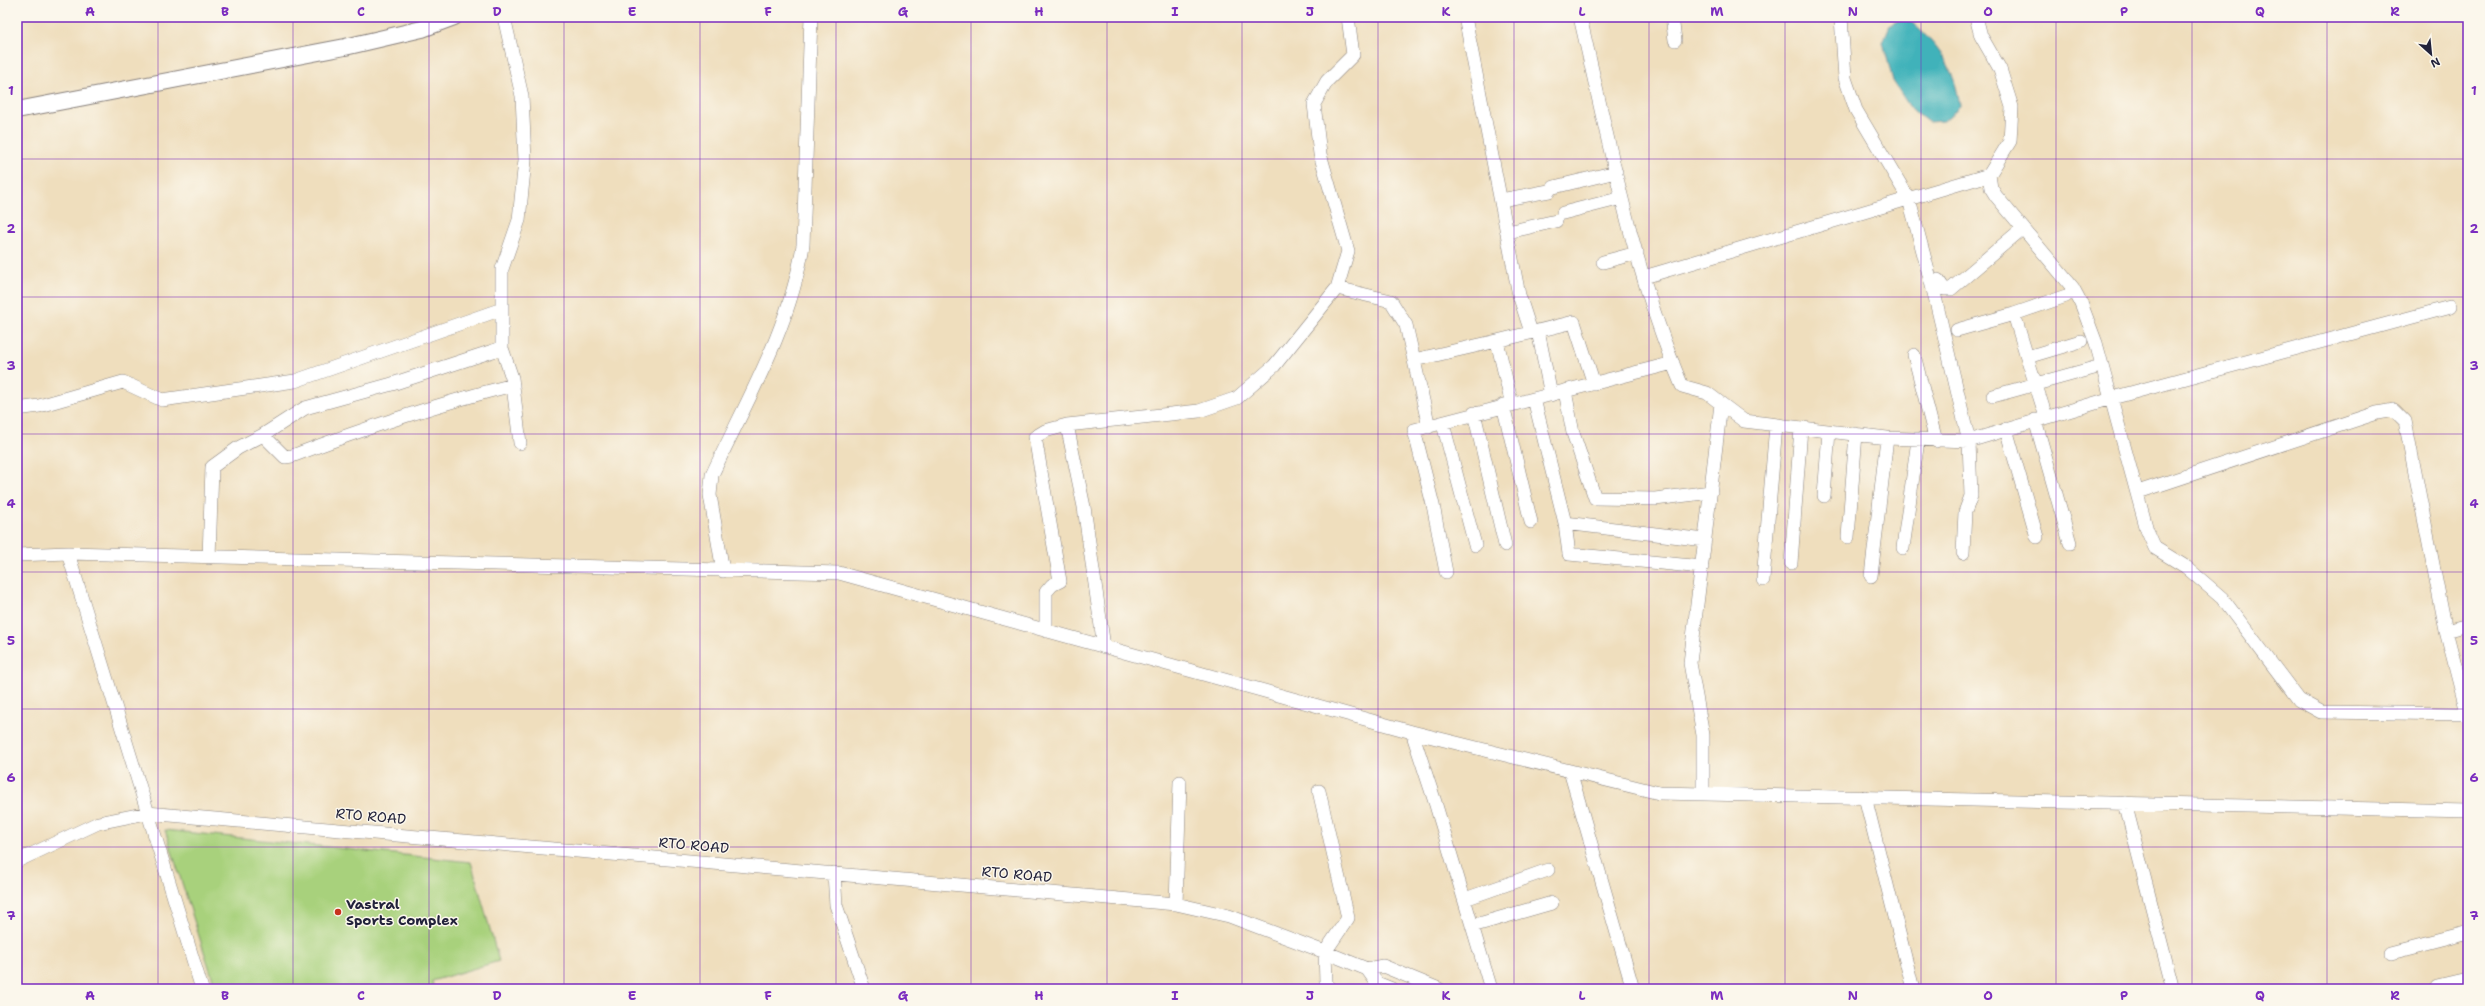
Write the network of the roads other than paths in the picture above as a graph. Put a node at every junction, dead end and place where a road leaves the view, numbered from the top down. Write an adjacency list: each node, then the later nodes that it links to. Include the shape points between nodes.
1 (454, 17): 11 (main road, via 422,29 345,48)
2 (504, 17): 26 (street, via 522,96 525,160 519,220 502,269)
3 (811, 17): 83 (street, via 803,245 799,273 773,344 712,475 710,495)
4 (1348, 17): 23 (street, via 1353,55 1327,81 1314,104 1320,154 1348,251)
5 (1466, 17): 16 (street)
6 (1580, 17): 12 (street)
7 (1672, 17): 10 (street)
8 (1841, 17): 15 (street, via 1845,78 1856,110)
9 (1976, 17): 13 (street, via 1981,36 2000,69 2012,107 2010,141)
10 (1675, 40)
11 (17, 110)
12 (1616, 172): 14 (street); 16 (street)
13 (1989, 175): 15 (street); 17 (street, via 1993,192)
14 (1622, 198): 18 (street); 19 (street)
15 (1909, 199): 21 (street); 63 (street)
16 (1501, 200): 18 (street)
17 (2023, 228): 22 (street, via 1951,289 1944,289); 44 (street, via 2073,288 2081,303)
18 (1508, 232): 29 (street, via 1519,295)
19 (1637, 253): 20 (street); 21 (street)
20 (1603, 262)
21 (1644, 277): 36 (street)
22 (1938, 280)
23 (1337, 288): 35 (street, via 1391,301 1406,325); 52 (street, via 1274,366 1237,398 1199,411)
24 (2066, 296): 27 (street)
25 (2450, 307): 44 (street)
26 (502, 309): 32 (street); 48 (street, via 295,381 162,400 123,382 39,406)
27 (2014, 314): 28 (street); 34 (street)
28 (1957, 330)
29 (1534, 332): 30 (street); 38 (street, via 1574,322); 42 (street)
30 (1498, 341): 35 (street); 47 (street)
31 (2081, 341): 34 (street)
32 (502, 348): 40 (street); 59 (street, via 392,384 306,408)
33 (1914, 355): 62 (street)
34 (2027, 357): 39 (street)
35 (1414, 360): 54 (street)
36 (1673, 363): 38 (street); 46 (street, via 1682,386 1707,393)
37 (2094, 368): 39 (street)
38 (1594, 384): 41 (street)
39 (2036, 384): 43 (street); 50 (street)
40 (513, 385): 59 (street, via 450,400 378,423 292,456 285,457); 64 (street)
41 (1565, 391): 42 (street); 65 (street, via 1574,432 1595,498 1655,499)
42 (1551, 395): 45 (street)
43 (1993, 396)
44 (2112, 398): 50 (street); 66 (street)
45 (1534, 399): 47 (street); 69 (street)
46 (1721, 404): 53 (street, via 1744,421); 65 (street)
47 (1507, 405): 49 (street); 68 (street)
48 (17, 409)
49 (1474, 413): 51 (street); 75 (street)
50 (2041, 418): 56 (street); 73 (street)
51 (1443, 424): 54 (street); 74 (street)
52 (1067, 425): 88 (street, via 1035,437 1060,581 1046,592); 90 (street, via 1084,507)
53 (1776, 425): 55 (street); 86 (street)
54 (1429, 427): 84 (street, via 1414,430 1433,505)
55 (1801, 428): 57 (street); 81 (street)
56 (2006, 429): 63 (street); 71 (street)
57 (1829, 432): 58 (street); 67 (street)
58 (1856, 434): 60 (street); 70 (street)
59 (263, 436): 80 (street, via 238,448 212,467)
60 (1887, 438): 61 (street); 85 (street)
61 (1918, 440): 62 (street); 76 (street)
62 (1936, 441): 63 (street)
63 (1969, 441): 78 (street, via 1971,496 1965,512)
64 (520, 443)
65 (1711, 492): 72 (street)
66 (2138, 492): 89 (street, via 2394,410 2406,421); 91 (street, via 2147,530 2155,548 2186,567 2222,598 2299,700 2321,712)
67 (1824, 496)
68 (1531, 522)
69 (1565, 522): 72 (street); 82 (street, via 1569,554)
70 (1848, 537)
71 (2037, 537)
72 (1705, 540): 82 (street)
73 (2070, 543)
74 (1475, 545)
75 (1505, 545)
76 (1903, 548)
77 (68, 553): 79 (street); 80 (street); 100 (street)
78 (1963, 553)
79 (17, 555)
80 (210, 558): 83 (street)
81 (1791, 563)
82 (1702, 567): 96 (street, via 1690,663 1703,735)
83 (723, 571): 88 (street, via 839,573)
84 (1446, 572)
85 (1871, 576)
86 (1763, 580)
87 (2468, 625): 89 (street)
88 (1046, 631): 90 (street)
89 (2446, 631): 91 (street)
90 (1104, 647): 92 (street)
91 (2468, 715)
92 (1412, 732): 93 (street); 104 (street)
93 (1570, 771): 96 (street, via 1659,793); 120 (street)
94 (1180, 782): 106 (street)
95 (1319, 791): 109 (street, via 1348,918)
96 (1703, 794): 97 (street)
97 (1865, 797): 98 (street); 121 (street)
98 (2125, 802): 99 (street); 122 (street)
99 (2468, 811)
100 (147, 812): 101 (street, RTO ROAD, via 98,823); 103 (street, RTO ROAD); 114 (street)
101 (17, 861)
102 (1548, 870): 104 (street)
103 (834, 874): 106 (street, RTO ROAD); 115 (street, via 836,905)
104 (1464, 899): 107 (street)
105 (1552, 903): 107 (street)
106 (1176, 904): 109 (street, RTO ROAD, via 1229,916)
107 (1472, 926): 119 (street)
108 (2468, 933): 110 (street)
109 (1325, 952): 111 (street, RTO ROAD); 116 (street, via 1326,982)
110 (2391, 953)
111 (1367, 969): 117 (street, RTO ROAD, via 1377,983); 118 (street, RTO ROAD, via 1383,966)
112 (2468, 980): 113 (street)
113 (2438, 987)
114 (202, 989)
115 (864, 989)
116 (1329, 989)
117 (1392, 989)
118 (1439, 989)
119 (1491, 989)
120 (1633, 989)
121 (1913, 989)
122 (2173, 989)

